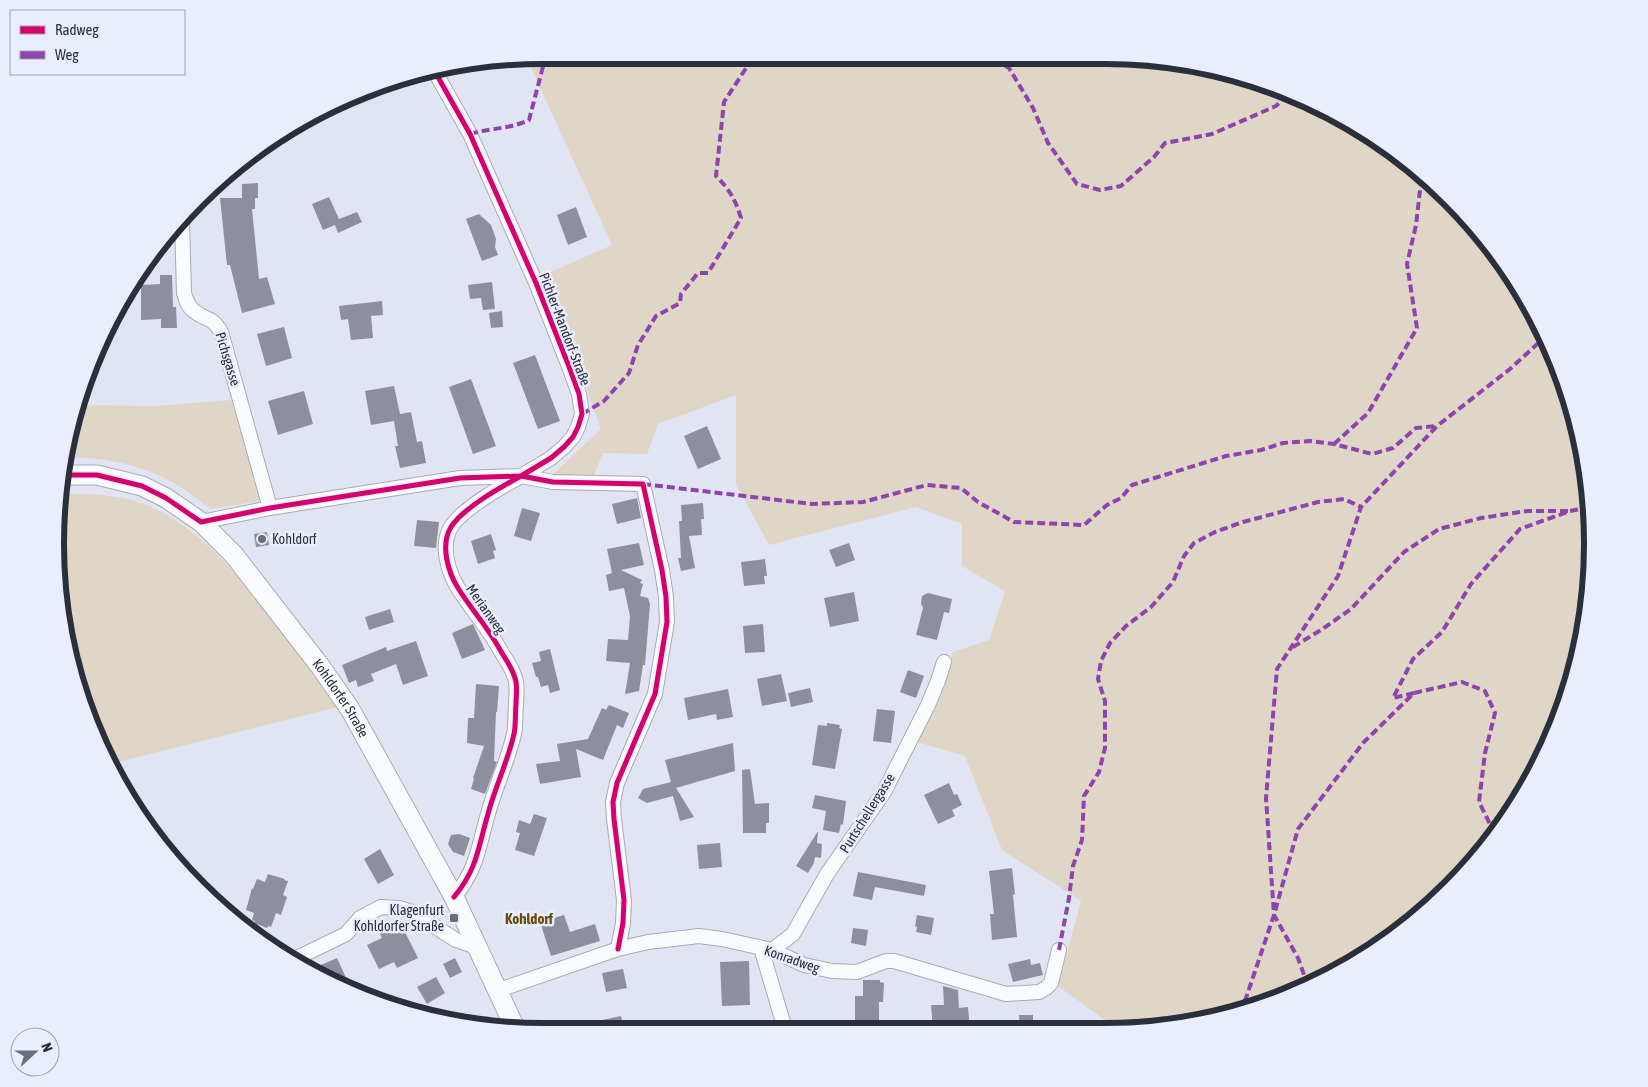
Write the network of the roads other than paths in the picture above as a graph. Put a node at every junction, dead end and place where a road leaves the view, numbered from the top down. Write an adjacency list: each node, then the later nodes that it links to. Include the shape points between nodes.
1 (437, 76): 4 (street, Pichler-Mandorf-Straße, via 470,134 579,394 582,414 573,436 551,458)
2 (182, 228): 5 (street, Pichsgasse, via 184,294 194,311 211,319 221,332)
3 (69, 475): 6 (street, Kohldorfer Straße, via 97,475 142,486)
4 (521, 476): 5 (street, Pichler-Mandorf-Straße, via 460,478); 8 (street, Merianweg, via 471,508 452,526 446,537 451,576 490,632 517,685 514,732 508,756 478,854 465,884); 10 (street, via 553,482 643,484 662,570 667,622 657,685 617,783 613,802 624,900)
5 (270, 508): 6 (street, Pichler-Mandorf-Straße)
6 (201, 522): 8 (street, Kohldorfer Straße, via 251,576 350,709)
7 (944, 662): 11 (street, Purtschellergasse, via 928,704 884,792 827,874 793,934)
8 (454, 897): 9 (street, Kohldorfer Straße)
9 (479, 948): 13 (street, via 456,940 412,912 381,908 360,918 346,934); 14 (street, Kohldorfer Straße)
10 (618, 949): 11 (street, Konradweg, via 699,936); 14 (street, Konradweg)
11 (766, 949): 12 (street, Konradweg, via 804,965 832,971 857,972 894,961 1006,994 1039,992 1046,988 1051,982); 16 (street)
12 (1059, 950)
13 (300, 957)
14 (499, 990): 15 (street, Kohldorfer Straße)
15 (512, 1022)
16 (784, 1023)

